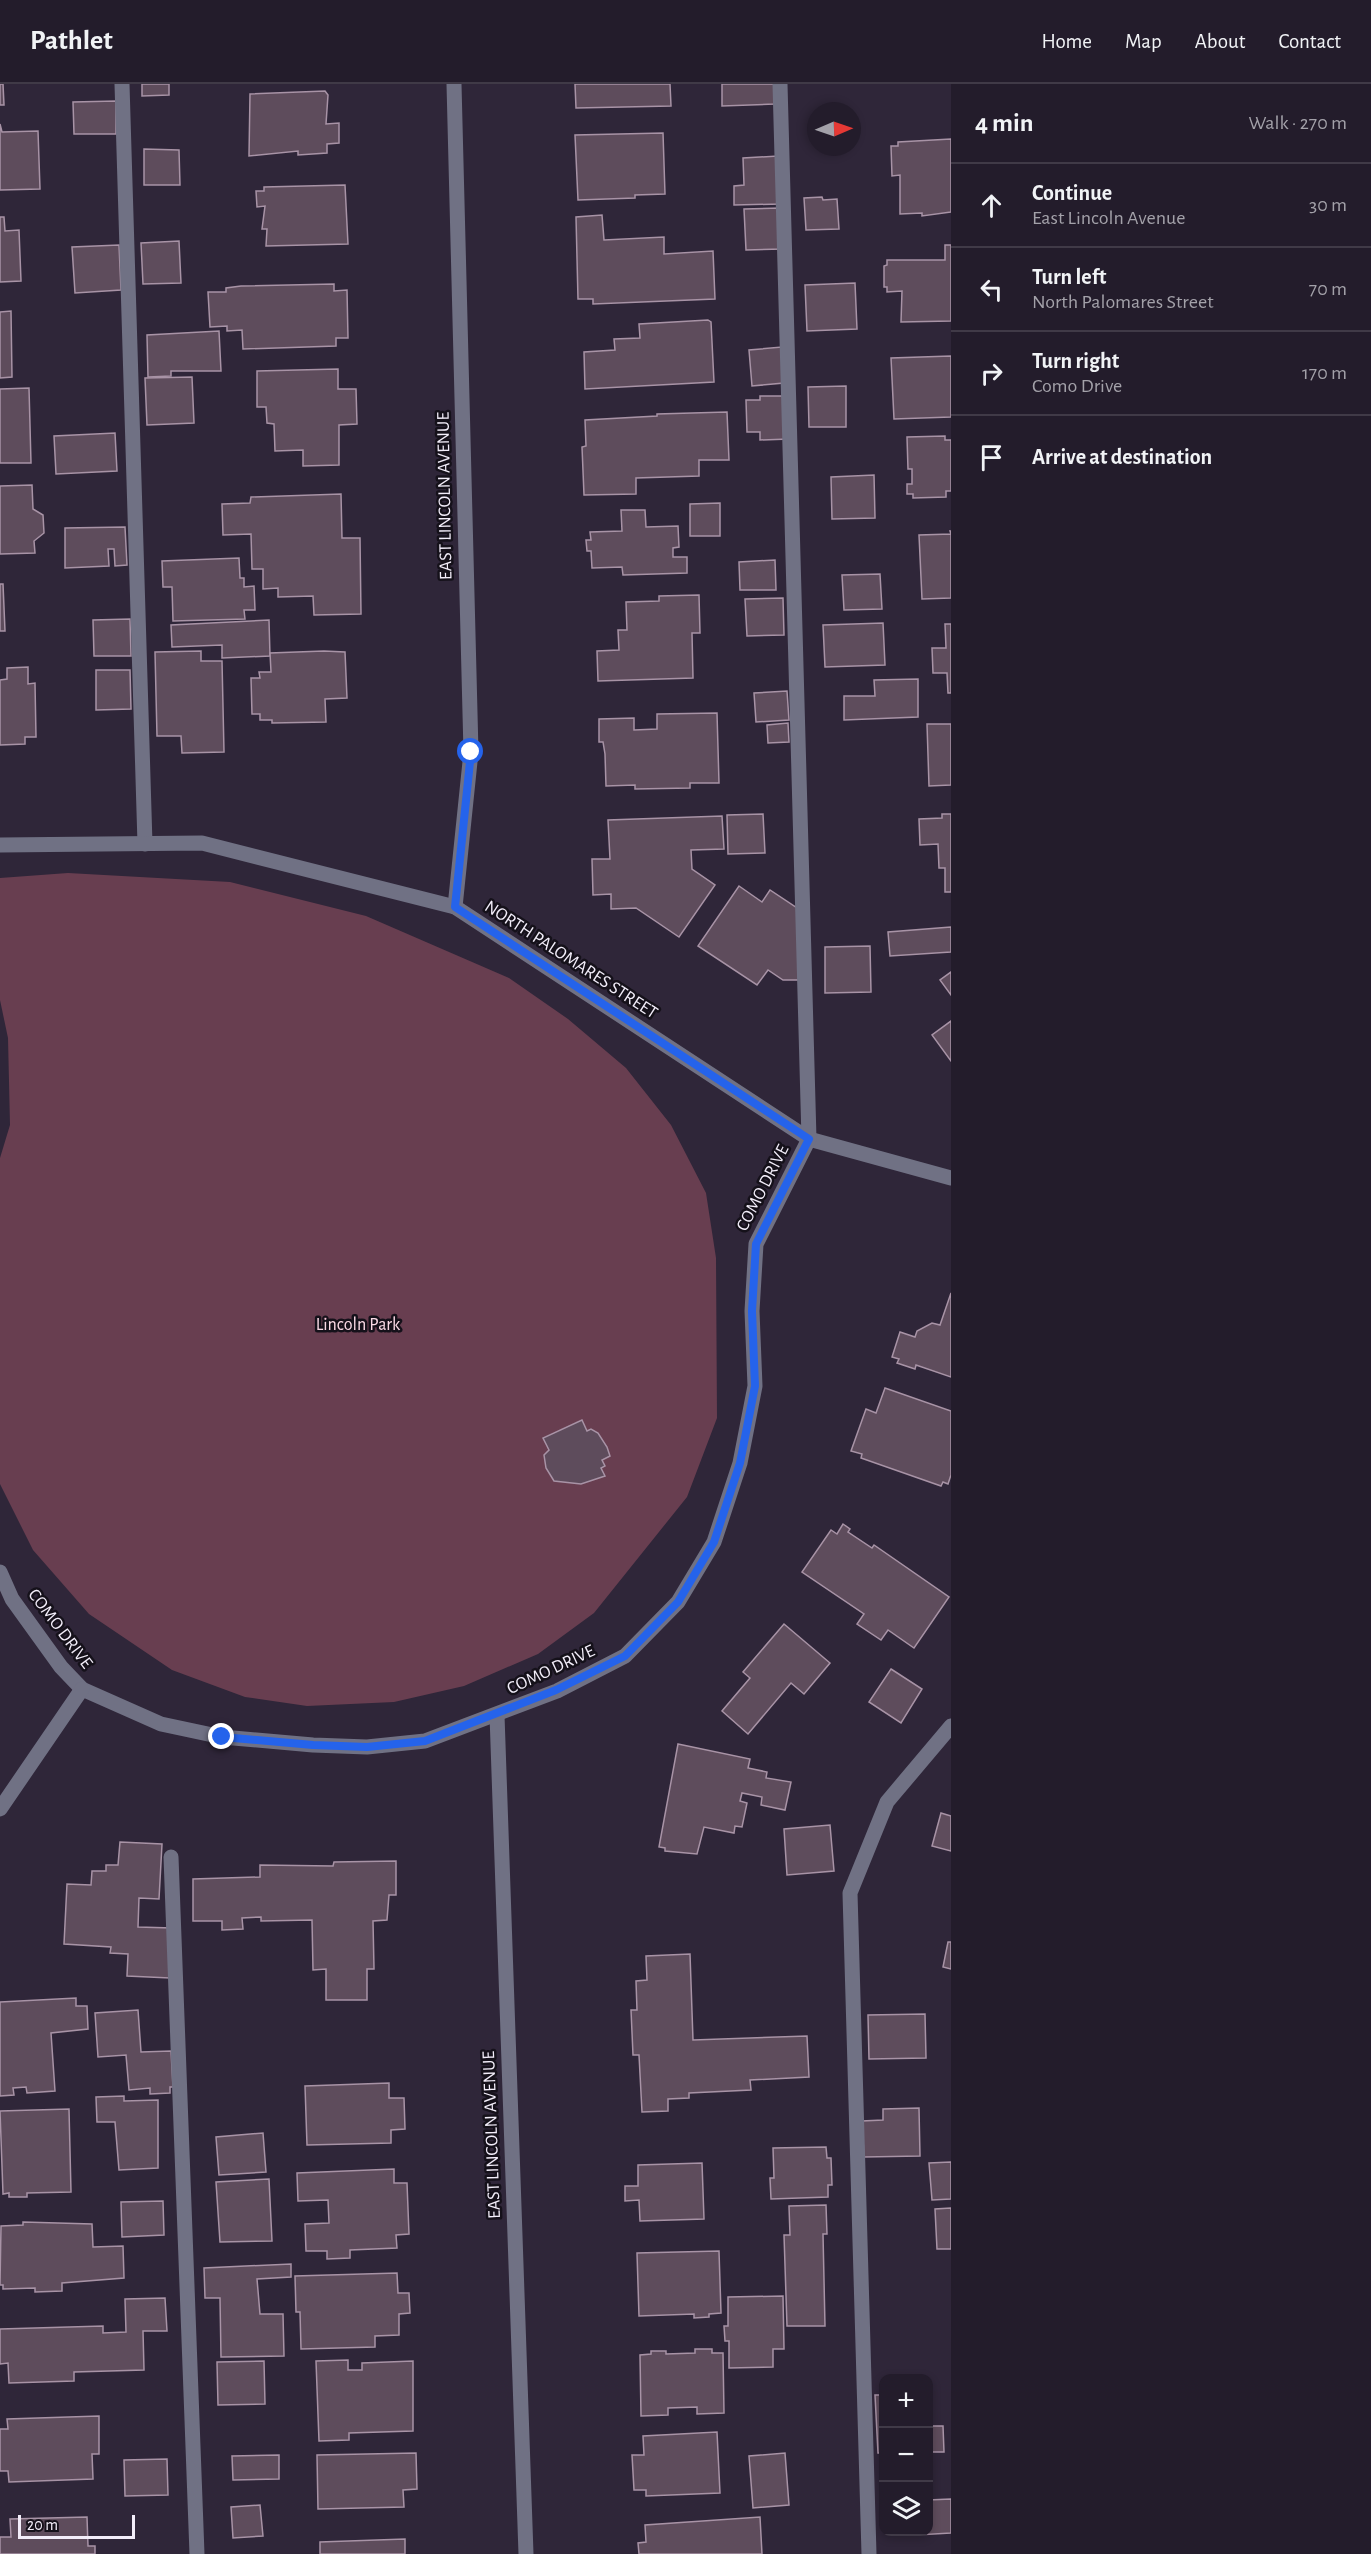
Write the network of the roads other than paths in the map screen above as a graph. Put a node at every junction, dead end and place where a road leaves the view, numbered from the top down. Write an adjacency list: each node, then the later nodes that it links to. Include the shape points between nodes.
1 (122, 84): 4 (street)
2 (454, 84): 6 (street, EAST LINCOLN AVENUE, via 471,752)
3 (780, 84): 7 (street)
4 (145, 844): 5 (street, NORTH PALOMARES STREET); 6 (street, NORTH PALOMARES STREET, via 202,843)
5 (0, 845)
6 (455, 907): 7 (street, NORTH PALOMARES STREET)
7 (809, 1139): 8 (street, NORTH PALOMARES STREET); 11 (street, COMO DRIVE, via 756,1244 752,1311 755,1386 740,1463 714,1542 678,1602 625,1656)
8 (951, 1178)
9 (0, 1572): 10 (street, COMO DRIVE, via 12,1599 61,1667)
10 (82, 1689): 11 (street, COMO DRIVE, via 161,1724 222,1737 313,1745 367,1747 425,1741); 13 (street)
11 (497, 1715): 16 (street, EAST LINCOLN AVENUE)
12 (951, 1726): 17 (street, via 887,1802 850,1893)
13 (0, 1809)
14 (171, 1857): 15 (street)
15 (197, 2554)
16 (526, 2554)
17 (869, 2554)

